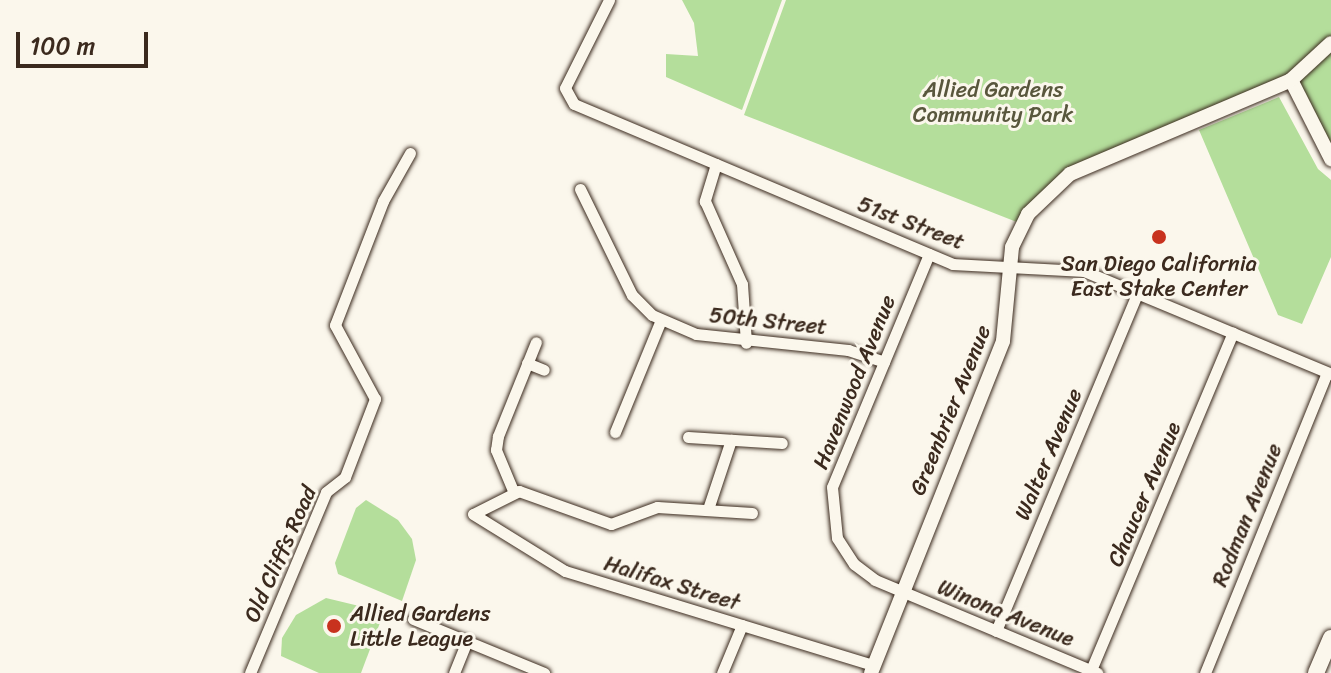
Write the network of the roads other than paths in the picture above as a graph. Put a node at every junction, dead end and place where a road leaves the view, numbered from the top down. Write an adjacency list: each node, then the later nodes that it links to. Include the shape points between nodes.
1 (609, 0): 6 (street, 51st Street, via 565,88 574,104)
2 (1331, 43): 3 (street, Greenbrier Avenue)
3 (1291, 80): 5 (street); 9 (street, Greenbrier Avenue, via 1070,174 1050,188 1016,232)
4 (410, 153): 34 (street, Old Cliffs Road, via 383,201 335,325 375,399 345,477 326,492)
5 (1331, 159)
6 (716, 164): 8 (street, 51st Street); 14 (street, via 705,201 742,284)
7 (580, 189): 11 (street, 50th Street, via 632,295)
8 (929, 254): 9 (street, 51st Street, via 953,264); 15 (street, Havenwood Avenue)
9 (1010, 269): 10 (street, 51st Street, via 1084,271); 26 (street, Greenbrier Avenue, via 1003,341)
10 (1138, 292): 12 (street, 51st Street); 29 (street, Walter Avenue)
11 (661, 320): 14 (street, 50th Street); 19 (street)
12 (1233, 333): 18 (street, 51st Street); 33 (street, Chaucer Avenue)
13 (536, 342): 16 (street)
14 (746, 343): 15 (street, 50th Street, via 848,350)
15 (884, 362): 26 (street, Havenwood Avenue, via 832,487 830,508 847,556)
16 (527, 363): 17 (street); 23 (street, via 496,450)
17 (544, 370)
18 (1329, 374): 38 (street, Rodman Avenue)
19 (615, 432)
20 (688, 437): 21 (street)
21 (731, 440): 22 (street); 24 (street)
22 (782, 443)
23 (514, 493): 24 (street, via 611,524 657,507); 28 (street, Halifax Street, via 473,514 565,571)
24 (708, 509): 25 (street)
25 (752, 513)
26 (899, 591): 29 (street, Winona Avenue); 32 (street, Greenbrier Avenue)
27 (413, 619): 31 (street)
28 (742, 625): 32 (street, Halifax Street); 37 (street)
29 (996, 631): 33 (street, Winona Avenue)
30 (1331, 638): 39 (main road)
31 (467, 641): 35 (street); 36 (street)
32 (872, 669)
33 (1094, 672)
34 (250, 673)
35 (454, 673)
36 (544, 673)
37 (722, 673)
38 (1205, 673)
39 (1316, 673)

